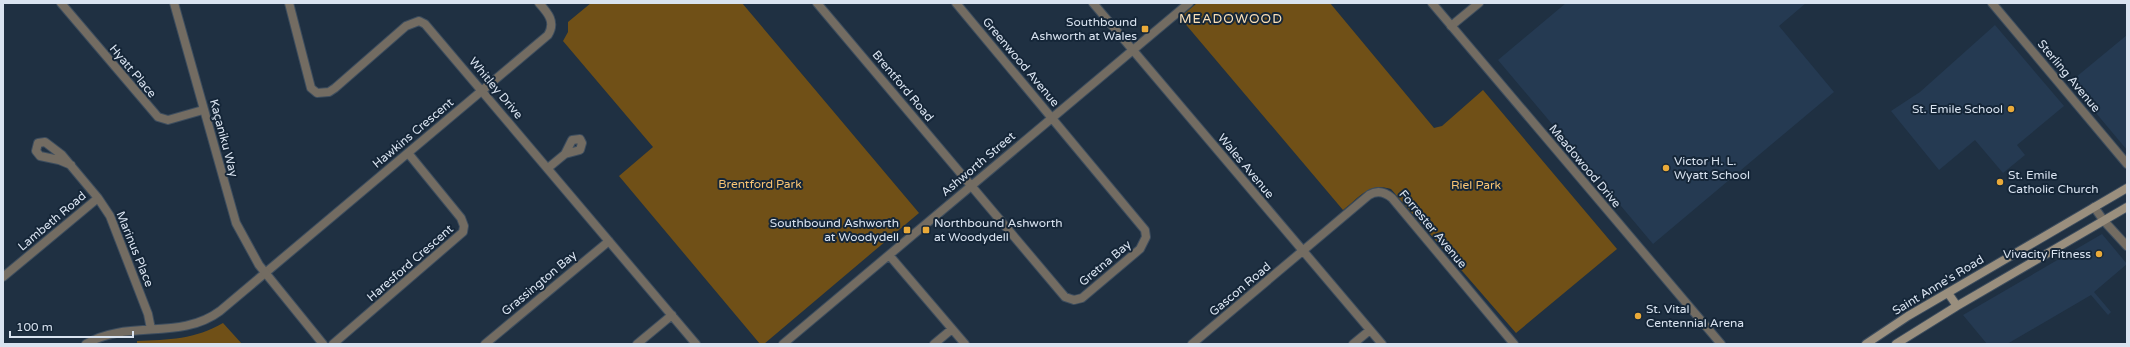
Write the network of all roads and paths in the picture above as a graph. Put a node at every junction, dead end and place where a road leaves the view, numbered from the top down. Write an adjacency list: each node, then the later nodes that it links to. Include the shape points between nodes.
1 (61, 3): 15 (street, Hyatt Place, via 158,117 168,120)
2 (174, 3): 15 (street, Kaçaniku Way)
3 (289, 3): 14 (street, Whitley Drive, via 311,88 317,93 329,92 335,88 406,26 419,21 430,29)
4 (539, 3): 14 (street, Hawkins Crescent, via 551,20 552,26 548,35)
5 (817, 3): 22 (street, Brentford Road)
6 (956, 3): 16 (street, Greenwood Avenue)
7 (1093, 3): 13 (street, Wales Avenue)
8 (1189, 3): 13 (street, Ashworth Street)
9 (1432, 3): 12 (street, Meadowood Drive)
10 (1479, 3): 12 (street)
11 (1992, 3): 19 (street, Sterling Avenue)
12 (1451, 26): 53 (street, Meadowood Drive)
13 (1133, 50): 16 (street, Ashworth Street); 30 (street, Wales Avenue)
14 (482, 90): 17 (street, Hawkins Crescent); 21 (street, Whitley Drive)
15 (203, 110): 32 (street, Kaçaniku Way, via 236,223)
16 (1051, 118): 22 (street, Ashworth Street); 22 (street, Gretna Bay, via 1146,230 1146,237 1140,249 1112,273 1082,298 1074,300 1065,297)
17 (408, 153): 32 (street, Hawkins Crescent); 42 (street, Haresford Crescent, via 462,218 463,232)
18 (565, 154): 21 (street)
19 (2127, 164)
20 (71, 165): 24 (street, Marinus Place)
21 (548, 168): 28 (street, Whitley Drive)
22 (971, 186): 31 (street, Ashworth Street)
23 (2127, 188): 25 (main road, Saint Anne's Road)
24 (98, 198): 33 (street, Lambeth Road); 37 (street, Marinus Place, via 118,233 148,314)
25 (2094, 207): 27 (street); 34 (main road, Saint Anne's Road)
26 (2127, 207): 27 (main road)
27 (2104, 221): 29 (street); 35 (main road)
28 (609, 241): 36 (street, Whitley Drive); 43 (street, Grassington Bay)
29 (2127, 246)
30 (1303, 252): 39 (street, Wales Avenue); 49 (street, Gascon Road); 52 (street, Forrester Avenue, via 1369,195 1384,192 1392,198)
31 (890, 255): 38 (street); 46 (street, Ashworth Street)
32 (265, 274): 37 (street, Hawkins Crescent, via 207,320 179,328); 41 (street, Kaçaniku Way)
33 (3, 278)
34 (1948, 293): 35 (main road); 54 (main road, Saint Anne's Road)
35 (1957, 306): 55 (main road)
36 (672, 315): 44 (street); 45 (street, Whitley Drive)
37 (151, 329): 40 (street, Hawkins Crescent, via 118,332)
38 (952, 329): 47 (street); 48 (street)
39 (1370, 330): 50 (street); 51 (street, Wales Avenue)
40 (86, 344)
41 (324, 344)
42 (333, 344)
43 (485, 344)
44 (637, 344)
45 (696, 344)
46 (783, 344)
47 (934, 344)
48 (965, 344)
49 (1192, 344)
50 (1353, 344)
51 (1382, 344)
52 (1514, 344)
53 (1721, 344)
54 (1866, 344)
55 (1896, 344)

